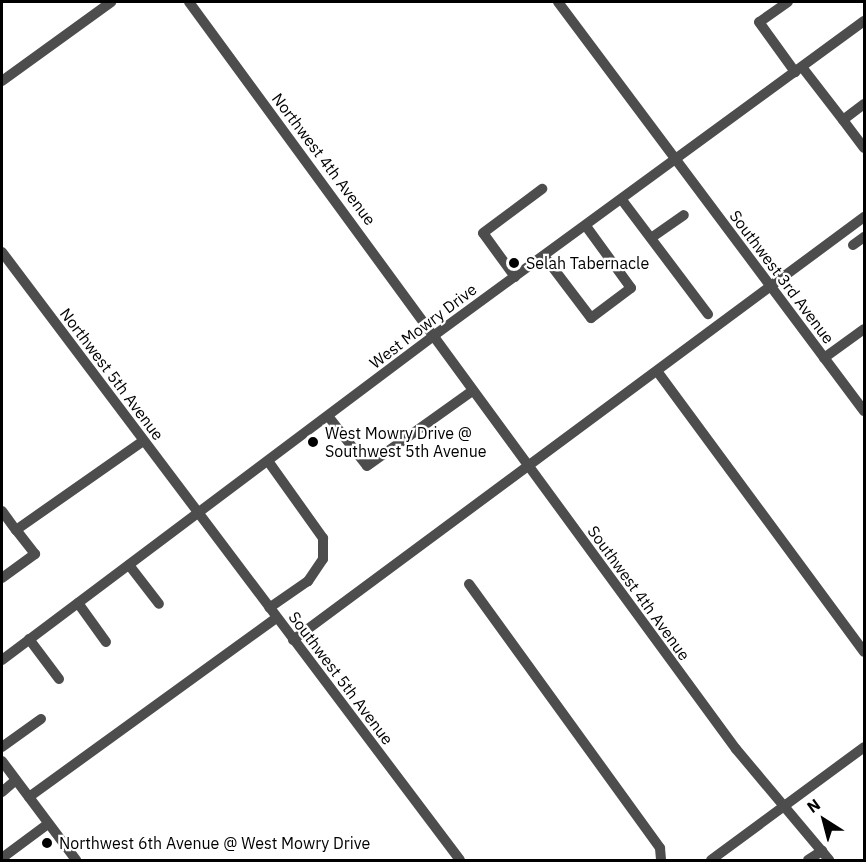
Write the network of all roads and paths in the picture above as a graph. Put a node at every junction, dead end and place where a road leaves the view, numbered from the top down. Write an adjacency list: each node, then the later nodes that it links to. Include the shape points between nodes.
1 (111, 2): 7 (street)
2 (189, 2): 26 (street, Northwest 4th Avenue)
3 (558, 2): 11 (street, Southwest 3rd Avenue)
4 (783, 3): 6 (street, via 759,22)
5 (864, 21): 6 (street, West Mowry Drive)
6 (799, 70): 9 (street); 11 (street, West Mowry Drive)
7 (2, 81)
8 (864, 104): 9 (street)
9 (843, 120): 10 (street)
10 (864, 148)
11 (675, 162): 13 (street, West Mowry Drive); 23 (street, Southwest 3rd Avenue)
12 (542, 189): 22 (street, via 483,233)
13 (622, 200): 16 (street, West Mowry Drive); 18 (street)
14 (684, 215): 18 (street)
15 (864, 217): 23 (street)
16 (586, 226): 21 (street, West Mowry Drive); 21 (street, via 631,288 591,318)
17 (864, 237): 19 (street)
18 (651, 238): 24 (street)
19 (853, 245)
20 (2, 252): 32 (street, Northwest 5th Avenue)
21 (544, 256): 22 (street, West Mowry Drive)
22 (515, 277): 26 (street, West Mowry Drive)
23 (770, 287): 27 (street, Southwest 3rd Avenue); 28 (street)
24 (708, 314)
25 (864, 329): 27 (street)
26 (436, 334): 29 (street, Southwest 4th Avenue); 31 (street, West Mowry Drive)
27 (824, 358): 30 (street, Southwest 3rd Avenue)
28 (657, 371): 34 (street); 48 (street)
29 (472, 391): 31 (street, via 367,466); 34 (street, Southwest 4th Avenue)
30 (864, 411)
31 (327, 416): 33 (street, West Mowry Drive)
32 (143, 441): 36 (street, Northwest 5th Avenue); 37 (street)
33 (268, 461): 36 (street, West Mowry Drive); 43 (street, via 323,538 323,559 308,581)
34 (528, 466): 46 (street); 58 (street, Southwest 4th Avenue, via 736,749)
35 (2, 511): 37 (street)
36 (198, 514): 38 (street, West Mowry Drive); 43 (street, Southwest 5th Avenue)
37 (16, 530): 39 (street, via 34,554)
38 (129, 565): 41 (street, West Mowry Drive); 42 (street)
39 (2, 578)
40 (469, 584): 64 (street, via 660,848)
41 (78, 603): 45 (street, West Mowry Drive); 47 (street)
42 (159, 604)
43 (269, 608): 44 (street, Southwest 5th Avenue)
44 (276, 618): 46 (street, Southwest 5th Avenue); 57 (street)
45 (29, 639): 49 (street, West Mowry Drive); 50 (street)
46 (293, 640): 63 (street, Southwest 5th Avenue)
47 (106, 642)
48 (864, 652)
49 (2, 660)
50 (58, 679)
51 (41, 719): 52 (street)
52 (2, 747)
53 (864, 747): 58 (street)
54 (2, 761): 55 (street)
55 (16, 780): 56 (street); 57 (street)
56 (2, 792)
57 (28, 797): 59 (street)
58 (784, 806): 60 (street, Southwest 4th Avenue); 65 (street)
59 (48, 824): 61 (street); 62 (street)
60 (822, 851): 66 (street); 67 (street, Southwest 4th Avenue)
61 (2, 858)
62 (76, 861)
63 (460, 861)
64 (661, 861)
65 (711, 861)
66 (808, 861)
67 (829, 861)

